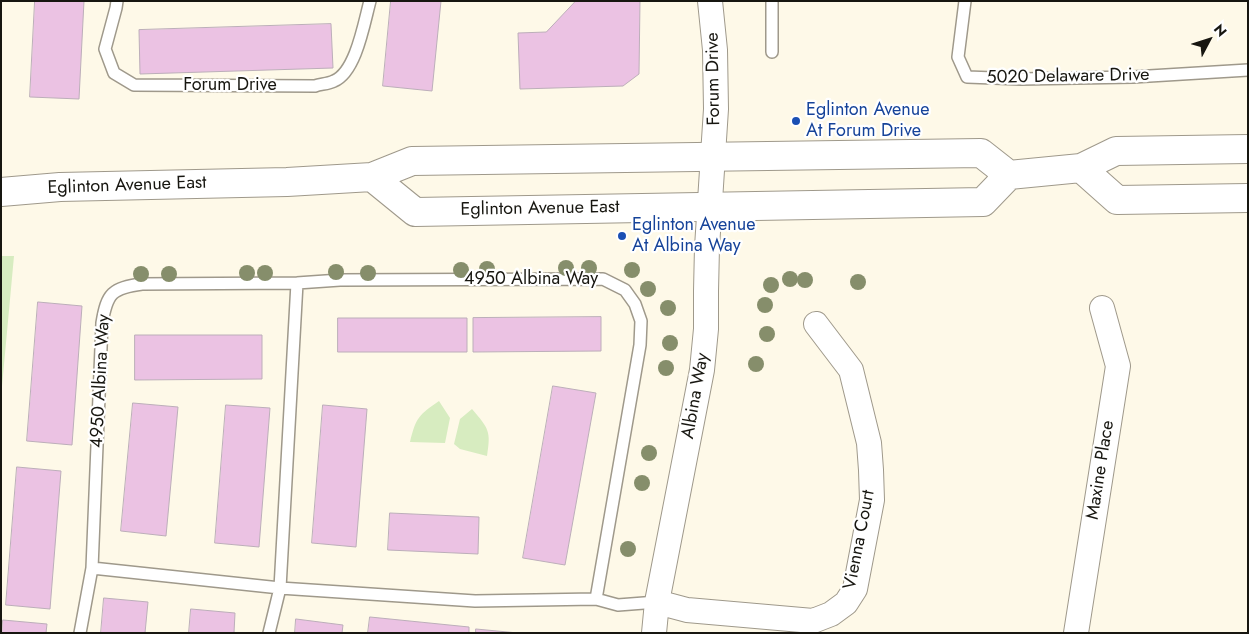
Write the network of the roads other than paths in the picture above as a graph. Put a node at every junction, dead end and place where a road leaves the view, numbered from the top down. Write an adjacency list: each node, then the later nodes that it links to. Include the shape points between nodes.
1 (117, 1): 2 (lane, Forum Drive, via 105,49 114,72 134,85 315,86 335,81 348,70)
2 (370, 1)
3 (710, 1): 9 (street, Forum Drive, via 716,89)
4 (772, 1): 6 (lane)
5 (965, 1): 7 (lane, 5020 Delaware Drive, via 958,56 966,77 1133,77)
6 (772, 52)
7 (1248, 70)
8 (1248, 149): 10 (main road, via 1116,151)
9 (713, 158): 11 (main road, Eglinton Avenue East, via 981,153); 12 (main road, Eglinton Avenue East, via 412,161); 15 (street, Albina Way)
10 (1081, 168): 11 (main road); 14 (main road, via 1117,200)
11 (1009, 174): 15 (main road, Eglinton Avenue East, via 983,202)
12 (372, 177): 13 (main road, Eglinton Avenue East, via 60,187); 15 (main road, Eglinton Avenue East, via 415,212)
13 (1, 192)
14 (1248, 198)
15 (710, 206): 22 (street, Albina Way, via 702,370)
16 (297, 283): 19 (lane, 4950 Albina Way, via 142,284 124,286 110,296 102,323); 20 (lane); 21 (lane, 4950 Albina Way, via 603,278 625,290 641,321 640,345)
17 (1102, 308): 26 (street, Maxine Place, via 1118,366)
18 (816, 324): 22 (street, Vienna Court, via 851,370 869,443 872,470 872,500 854,589 846,603 813,621 687,610)
19 (92, 568): 20 (lane); 23 (lane, 4950 Albina Way)
20 (280, 588): 21 (lane, via 476,601); 24 (lane)
21 (596, 599): 22 (lane, via 618,605)
22 (657, 602): 25 (street, Albina Way)
23 (80, 633)
24 (269, 633)
25 (654, 633)
26 (1076, 633)

